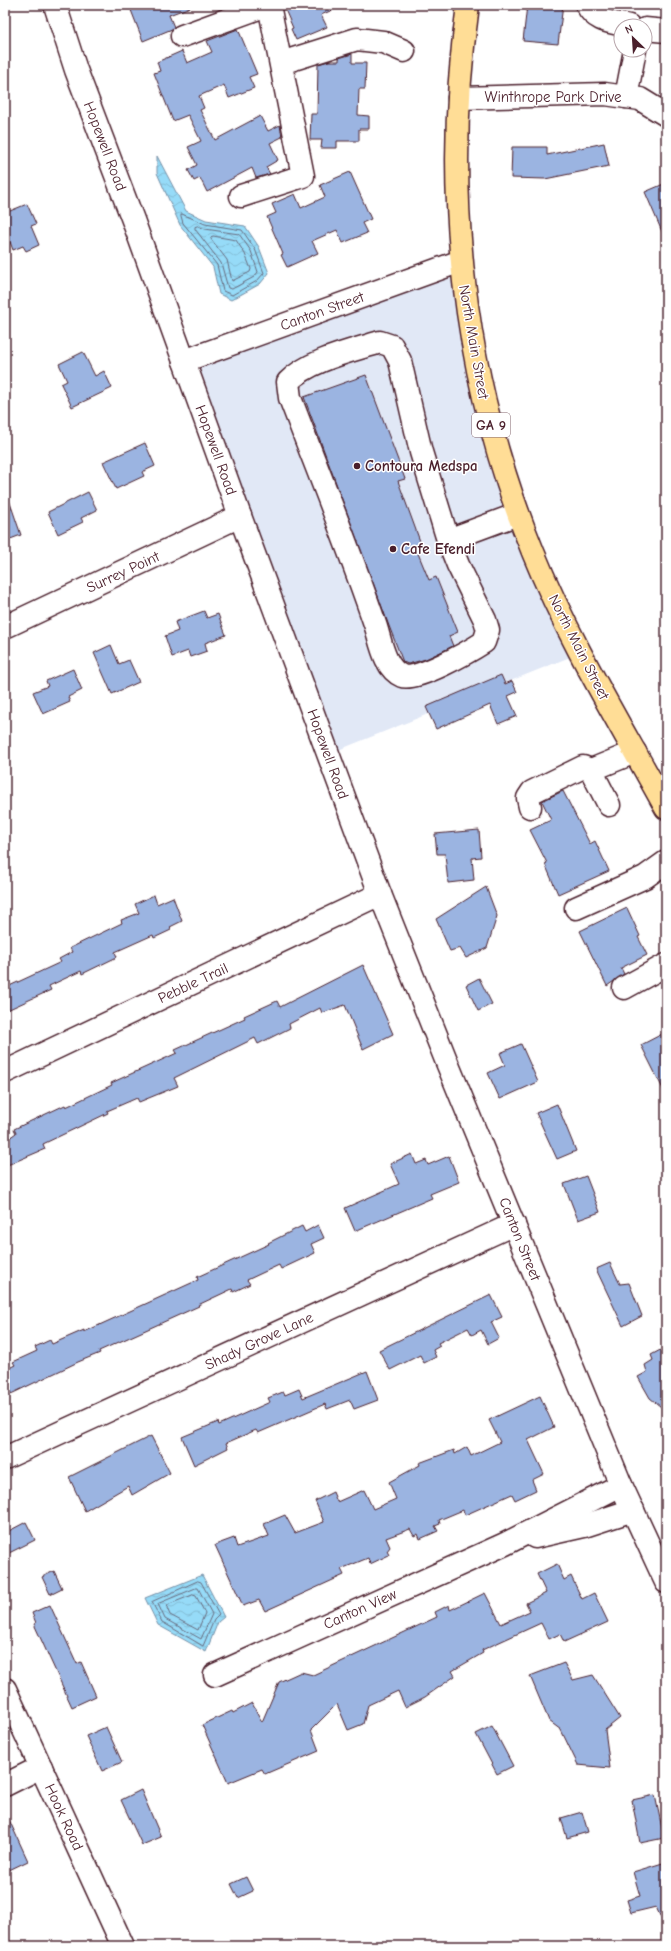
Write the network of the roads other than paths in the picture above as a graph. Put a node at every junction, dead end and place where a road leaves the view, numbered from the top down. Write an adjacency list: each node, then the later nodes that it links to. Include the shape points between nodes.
1 (54, 5): 17 (street, Hopewell Road)
2 (268, 5): 8 (street); 11 (street)
3 (468, 5): 13 (main road, North Main Street / GA 9, via 462,44)
4 (587, 5): 5 (street, via 593,15 600,20)
5 (613, 23)
6 (653, 30): 7 (street)
7 (666, 31)
8 (182, 36)
9 (404, 51): 11 (street, via 383,42 357,39)
10 (633, 58): 12 (street)
11 (281, 63): 15 (street, via 303,176)
12 (626, 97): 13 (street, Winthrope Park Drive, via 605,94); 14 (street, Winthrope Park Drive, via 640,99)
13 (459, 98): 16 (main road, North Main Street / GA 9, via 456,150)
14 (666, 115)
15 (241, 196)
16 (461, 261): 17 (street, Canton Street); 18 (main road, North Main Street / GA 9, via 479,377 495,444)
17 (184, 361): 19 (street, Hopewell Road)
18 (518, 514): 20 (street); 22 (main road, North Main Street / GA 9, via 558,609)
19 (240, 516): 21 (street, Surrey Point); 28 (street, Hopewell Road)
20 (448, 540): 20 (street, via 485,620 488,636 484,642 450,660 416,676 403,677 394,672 383,650 346,543 290,398 288,382 296,374 380,342 392,346 400,361 421,452)
21 (5, 627)
22 (635, 752): 23 (street); 26 (main road, North Main Street / GA 9)
23 (592, 770): 24 (street); 25 (street, via 582,766 532,792 528,798)
24 (609, 805)
25 (530, 807)
26 (666, 808)
27 (666, 862): 29 (street, via 645,878)
28 (380, 894): 32 (street, Pebble Trail); 33 (street, Canton Street)
29 (576, 908)
30 (666, 965): 31 (street)
31 (624, 988)
32 (5, 1072)
33 (514, 1224): 34 (street, Shady Grove Lane); 35 (street, Canton Street)
34 (5, 1458)
35 (621, 1485): 36 (street, Canton Street); 37 (street, Canton View)
36 (633, 1510): 37 (street, Canton View); 38 (street, Canton Street)
37 (584, 1515): 39 (street, Canton View, via 505,1544)
38 (666, 1582)
39 (215, 1675)
40 (5, 1689): 41 (street, Hook Road)
41 (41, 1767): 42 (street); 43 (street, Hook Road)
42 (5, 1785)
43 (123, 1946)

